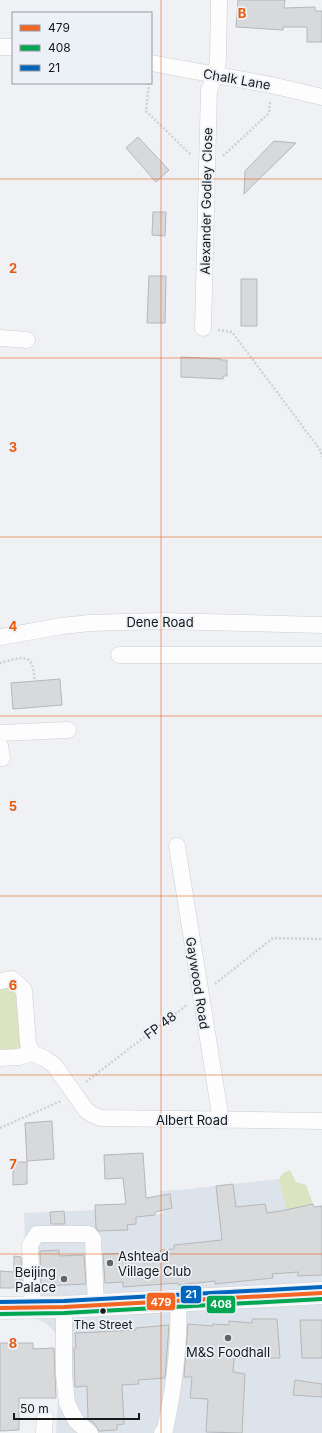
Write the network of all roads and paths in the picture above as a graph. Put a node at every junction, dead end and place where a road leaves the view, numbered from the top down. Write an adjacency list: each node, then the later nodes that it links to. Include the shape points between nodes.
1 (218, 0): 5 (street, Alexander Godley Close, via 218,60)
2 (0, 46): 3 (street)
3 (12, 47)
4 (152, 64): 5 (street, Chalk Lane)
5 (215, 76): 7 (street, Chalk Lane); 9 (street, Alexander Godley Close, via 209,90)
6 (149, 84): 9 (path, via 146,112)
7 (271, 84): 8 (street, Chalk Lane); 9 (path, via 269,113)
8 (322, 97)
9 (207, 171): 10 (street, Alexander Godley Close)
10 (203, 328): 13 (path, via 232,332 321,451)
11 (0, 338): 12 (street)
12 (27, 340)
13 (322, 457)
14 (322, 625): 15 (street, Dene Road, via 121,622 62,626)
15 (0, 637)
16 (118, 655): 17 (street)
17 (322, 655)
18 (0, 663): 19 (path, via 27,659 32,664)
19 (35, 681)
20 (68, 730): 21 (street)
21 (0, 733)
22 (177, 846): 25 (street, Gaywood Road)
23 (322, 939): 25 (path, FP 48, via 273,938)
24 (0, 981): 26 (street, via 12,979 24,990 28,1043)
25 (200, 996): 28 (path, FP 48); 29 (street, Gaywood Road)
26 (32, 1053): 27 (street); 28 (street, Albert Road, via 54,1065)
27 (0, 1058)
28 (73, 1093): 29 (street, Albert Road, via 86,1110 101,1118); 31 (path, FP 48, via 68,1098)
29 (221, 1120): 30 (street, Albert Road)
30 (322, 1121)
31 (0, 1128)
32 (322, 1293): 33 (highway)
33 (178, 1301): 34 (highway); 41 (street, via 179,1318 172,1397 165,1430)
34 (96, 1305): 35 (highway); 37 (street, via 93,1239 89,1234 37,1234 30,1244)
35 (64, 1307): 37 (highway); 40 (street, via 64,1375 67,1403 76,1421)
36 (0, 1308): 37 (highway)
37 (33, 1308)
38 (46, 1417): 39 (street)
39 (44, 1433)
40 (90, 1433)
41 (162, 1433)

